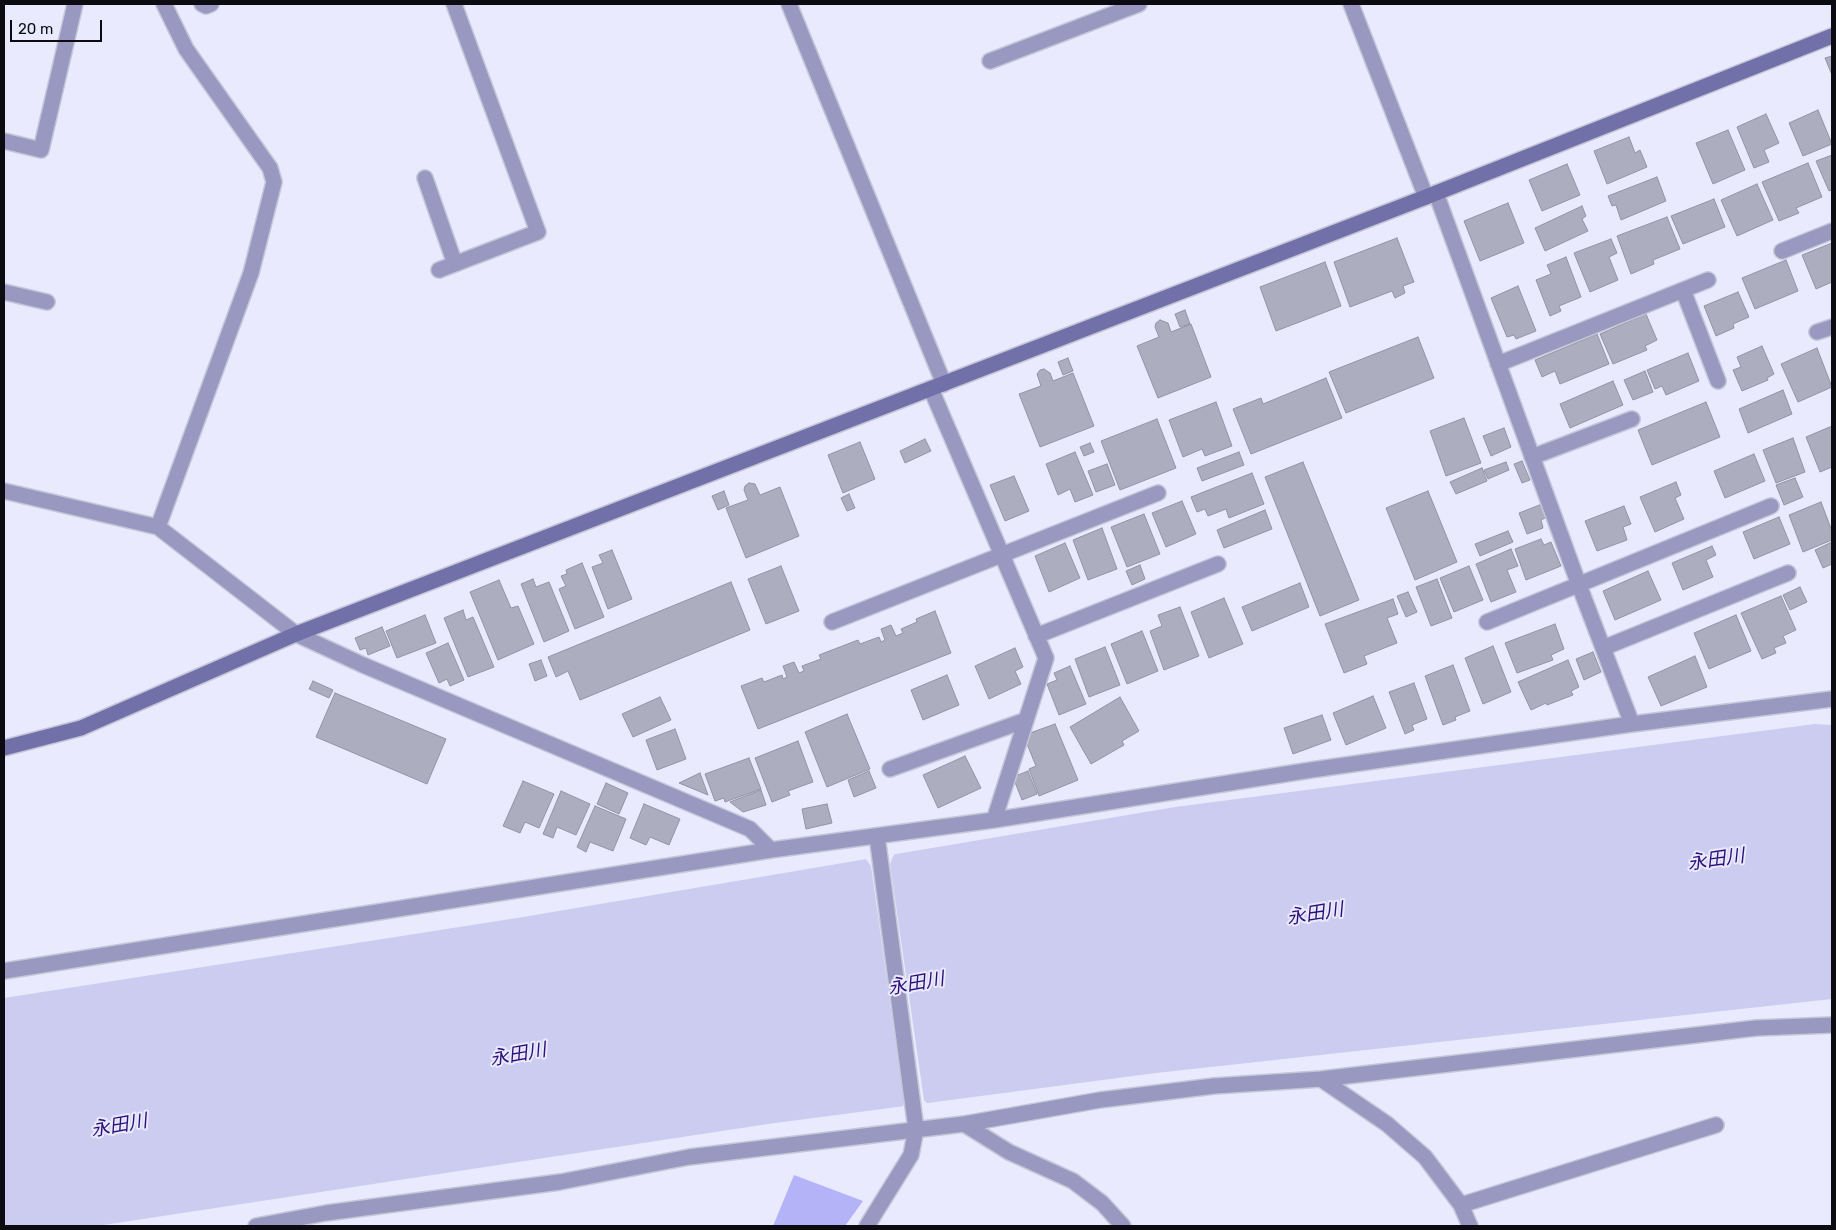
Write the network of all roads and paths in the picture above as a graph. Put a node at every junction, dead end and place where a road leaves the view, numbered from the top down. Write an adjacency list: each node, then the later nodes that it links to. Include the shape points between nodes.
1 (75, 4): 11 (street, via 41,150)
2 (164, 4): 32 (street, via 186,49 268,164 274,182 251,273)
3 (202, 4): 4 (street)
4 (211, 4)
5 (454, 4): 16 (street, via 538,232)
6 (789, 4): 26 (street)
7 (1139, 4): 10 (street)
8 (1351, 4): 13 (street)
9 (1832, 36): 13 (street)
10 (990, 61)
11 (4, 141)
12 (425, 178): 16 (street)
13 (1431, 195): 24 (street); 26 (street)
14 (1832, 230): 15 (street)
15 (1782, 251)
16 (455, 264): 17 (street)
17 (439, 270)
18 (1708, 280): 19 (street)
19 (1683, 290): 24 (street); 25 (street)
20 (4, 292): 21 (street)
21 (47, 302)
22 (1832, 327): 23 (street)
23 (1817, 332)
24 (1498, 364): 28 (street)
25 (1718, 381)
26 (938, 387): 33 (street); 39 (street)
27 (1632, 419): 28 (street)
28 (1532, 457): 36 (street)
29 (4, 491): 32 (street)
30 (1158, 493): 33 (street)
31 (1771, 506): 36 (street)
32 (158, 527): 39 (street)
33 (1002, 555): 37 (street); 40 (street)
34 (1218, 564): 40 (street)
35 (1788, 572): 41 (street)
36 (1579, 585): 38 (street); 41 (street)
37 (832, 622)
38 (1487, 622)
39 (296, 634): 45 (street, via 81,728); 49 (street, via 750,829)
40 (1036, 636): 43 (street, via 1046,658)
41 (1603, 648): 44 (street)
42 (1832, 699): 44 (street)
43 (1026, 720): 46 (street); 47 (street)
44 (1632, 724): 47 (street)
45 (4, 748)
46 (890, 769)
47 (994, 820): 48 (street)
48 (877, 840): 49 (street); 53 (street)
49 (771, 850): 50 (street)
50 (4, 971)
51 (1832, 1025): 52 (street, via 1756,1028)
52 (1320, 1079): 54 (street, via 1214,1086 1100,1100); 56 (street, via 1387,1124 1425,1157)
53 (915, 1124): 54 (street); 57 (street, via 689,1158 560,1182 326,1213); 58 (street, via 911,1155)
54 (964, 1124): 59 (street, via 1009,1152 1073,1181 1102,1203)
55 (1716, 1126): 56 (street)
56 (1461, 1205): 60 (street)
57 (256, 1226)
58 (866, 1226)
59 (1123, 1226)
60 (1470, 1226)

